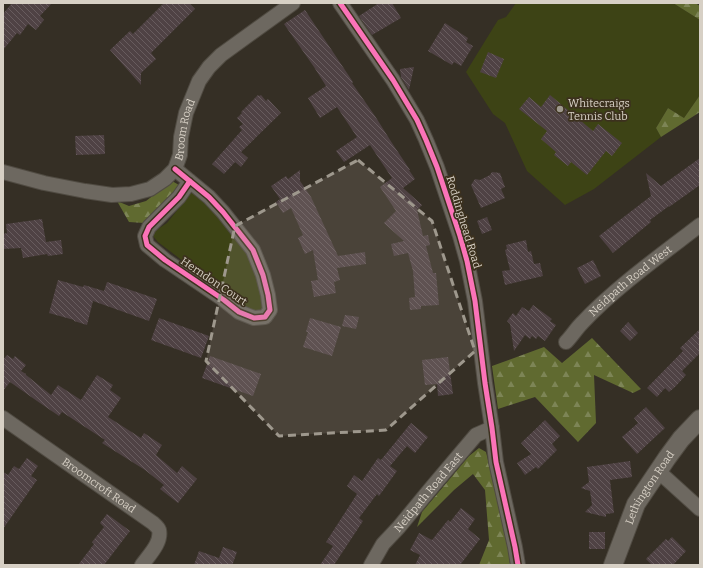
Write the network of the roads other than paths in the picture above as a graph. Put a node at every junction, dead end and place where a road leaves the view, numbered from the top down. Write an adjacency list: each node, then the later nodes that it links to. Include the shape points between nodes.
1 (293, 3): 3 (street, Broom Road, via 221,55 209,67 199,81 186,113 180,155)
2 (340, 3): 10 (street, Roddinghead Road, via 417,120 437,168 467,261)
3 (175, 168): 4 (street, Broom Road, via 150,189 112,195 58,186); 5 (street, Herndon Court)
4 (3, 172)
5 (190, 181): 5 (street, Herndon Court, via 223,212 252,250 268,295 270,310 265,316 254,318 239,312 147,245 145,236 149,227 180,197)
6 (700, 225): 7 (street, Neidpath Road West, via 623,285 596,309)
7 (566, 342)
8 (3, 418): 13 (street, Broomcroft Road, via 153,522 159,529 159,538)
9 (700, 419): 11 (street, Lethington Road, via 681,439)
10 (492, 428): 14 (street, Neidpath Road East, via 476,436 440,476 383,544); 15 (street, Roddinghead Road, via 496,462)
11 (658, 471): 12 (street); 16 (street, Lethington Road, via 636,504)
12 (700, 509)
13 (142, 565)
14 (371, 565)
15 (518, 565)
16 (613, 565)

